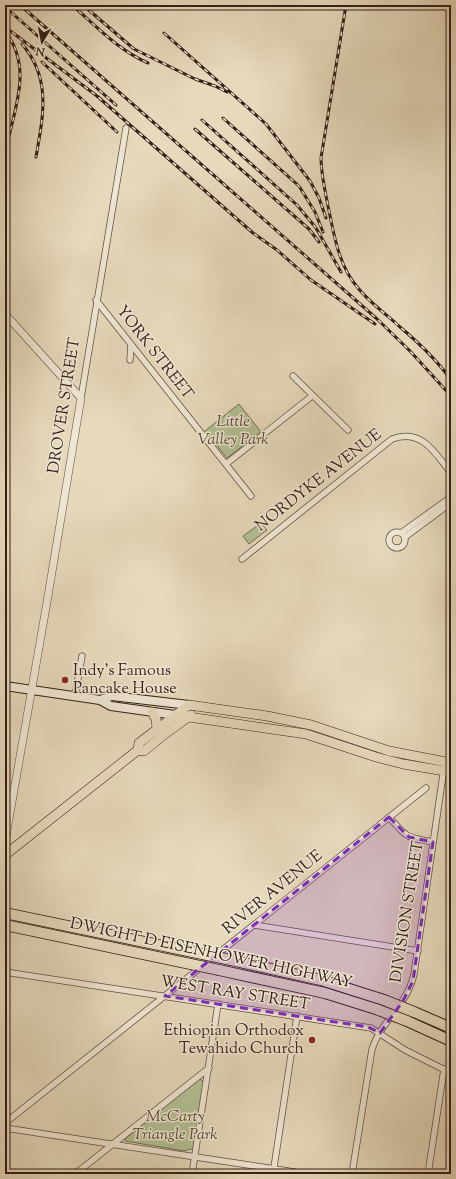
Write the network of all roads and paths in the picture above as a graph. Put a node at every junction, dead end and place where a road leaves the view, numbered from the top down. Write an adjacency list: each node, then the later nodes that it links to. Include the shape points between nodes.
1 (126, 128): 2 (street, DROVER STREET)
2 (96, 300): 4 (street, YORK STREET); 8 (street, DROVER STREET)
3 (5, 314): 8 (street)
4 (131, 345): 5 (street); 10 (street, YORK STREET)
5 (130, 360)
6 (292, 376): 7 (street)
7 (312, 396): 9 (street); 10 (street)
8 (81, 398): 18 (street, DROVER STREET)
9 (348, 430)
10 (226, 464): 12 (street, YORK STREET)
11 (451, 473): 15 (street, NORDYKE AVENUE, via 430,447 418,439 404,436 388,441)
12 (251, 496)
13 (451, 497): 14 (street, via 403,535)
14 (451, 503)
15 (242, 558)
16 (82, 656): 19 (street)
17 (5, 686): 18 (main road)
18 (31, 690): 19 (main road); 35 (street, DROVER STREET)
19 (75, 696): 20 (main road)
20 (100, 700): 21 (main road, via 112,696); 23 (main road, via 111,706)
21 (189, 705): 22 (main road); 24 (main road)
22 (204, 707): 25 (main road); 28 (main road, via 292,721)
23 (152, 712): 24 (main road); 26 (main road)
24 (175, 715): 25 (main road); 26 (main road)
25 (189, 717): 27 (main road); 30 (main road, via 144,751)
26 (157, 728): 30 (main road, via 139,743)
27 (286, 731): 28 (main road, via 300,729 330,736); 29 (main road, via 315,736)
28 (339, 734): 31 (main road)
29 (345, 747): 31 (main road, via 352,744 377,753); 32 (main road, via 390,761)
30 (138, 750): 37 (main road)
31 (389, 751): 32 (main road)
32 (448, 767): 36 (street, DIVISION STREET)
33 (426, 788): 34 (street, RIVER AVENUE)
34 (389, 817): 36 (street, via 401,832 409,837); 40 (street, RIVER AVENUE)
35 (5, 842)
36 (433, 842): 41 (street, DIVISION STREET)
37 (5, 855)
38 (5, 913): 46 (highway, DWIGHT D EISENHOWER HIGHWAY, bridge, via 321,980 384,1000)
39 (5, 925): 48 (highway, DWIGHT D EISENHOWER HIGHWAY, bridge, via 325,993 376,1009)
40 (254, 925): 41 (street); 43 (street, RIVER AVENUE)
41 (418, 951): 47 (street, DIVISION STREET, via 409,992)
42 (5, 972): 43 (street, WEST RAY STREET)
43 (165, 996): 44 (street, WEST RAY STREET); 52 (street, RIVER AVENUE)
44 (218, 1004): 45 (street, WEST RAY STREET); 49 (street)
45 (298, 1016): 47 (street, WEST RAY STREET, via 368,1027); 56 (street)
46 (451, 1028)
47 (380, 1033): 50 (street, WEST RAY STREET, via 405,1050); 60 (street, DIVISION STREET, via 370,1056)
48 (451, 1041)
49 (209, 1068): 54 (street); 55 (street)
50 (444, 1069): 51 (street, WEST RAY STREET); 61 (street)
51 (451, 1073)
52 (5, 1123)
53 (5, 1128): 54 (street)
54 (112, 1144): 55 (street); 57 (street)
55 (195, 1157): 56 (street); 58 (street)
56 (274, 1171): 59 (street)
57 (75, 1174)
58 (192, 1174)
59 (308, 1174)
60 (352, 1174)
61 (428, 1174)

